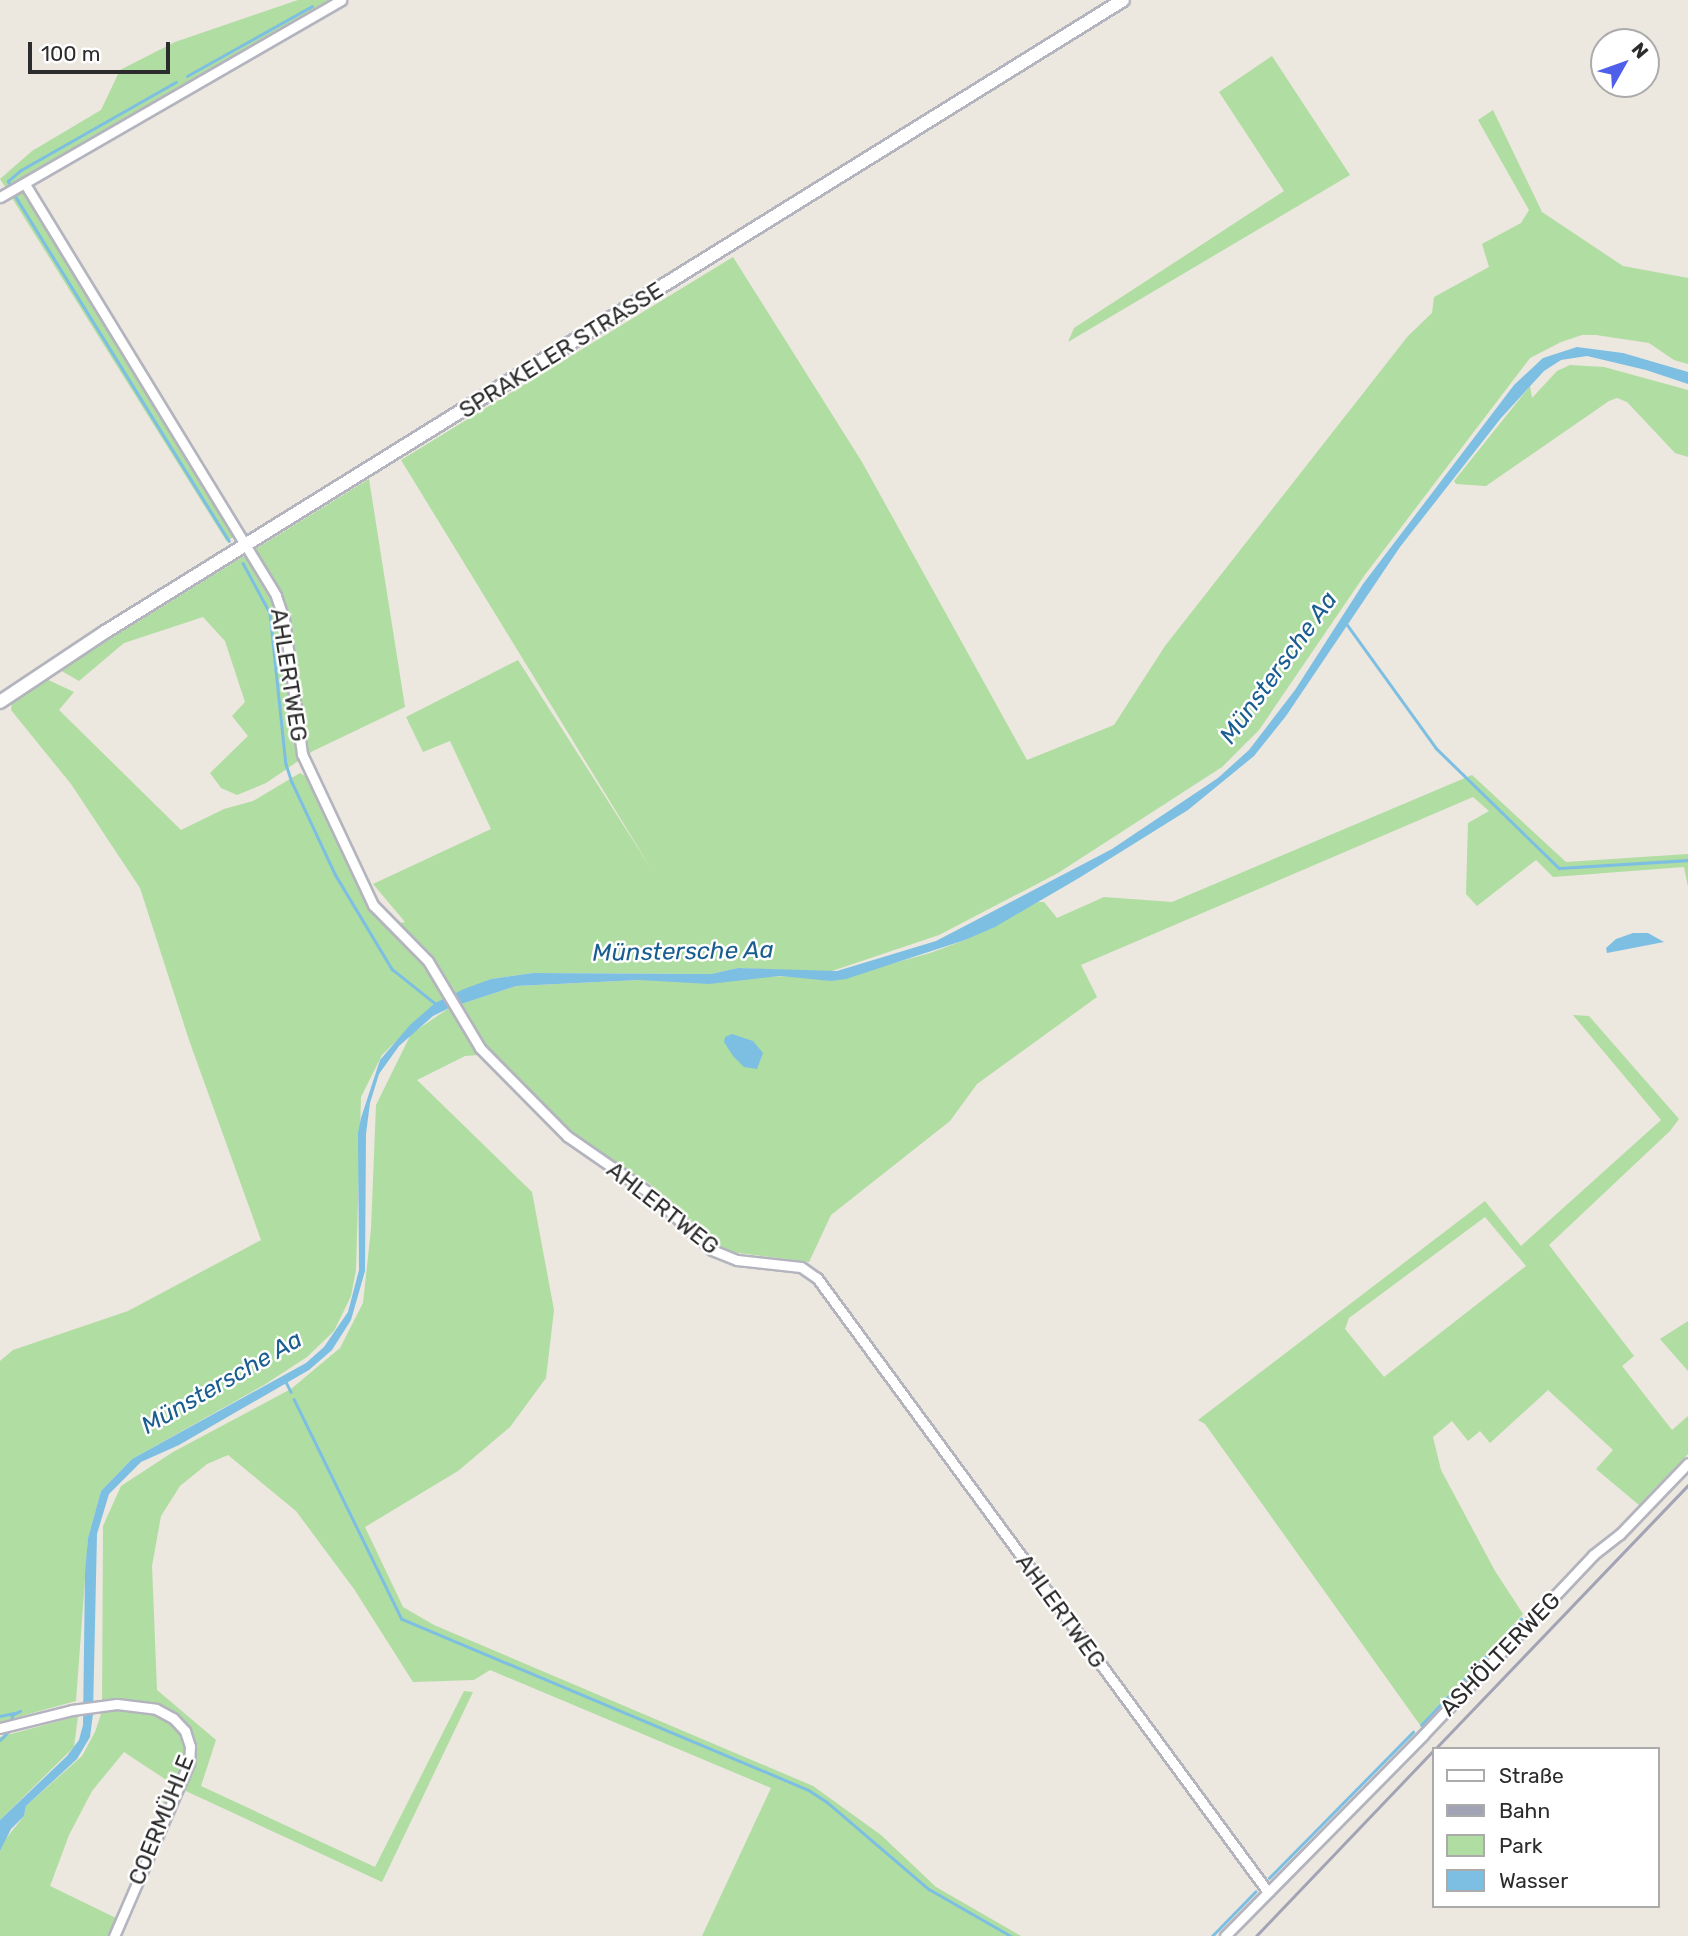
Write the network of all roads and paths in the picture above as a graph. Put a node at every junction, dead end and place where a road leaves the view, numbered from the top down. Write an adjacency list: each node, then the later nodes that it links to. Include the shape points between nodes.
1 (341, 0): 3 (street)
2 (1123, 0): 5 (main road, SPRAKELER STRASSE)
3 (21, 186): 4 (street); 5 (street, AHLERTWEG)
4 (3, 195)
5 (247, 545): 6 (main road, SPRAKELER STRASSE); 9 (street, AHLERTWEG, via 284,619 304,762 373,905 421,952 480,1048 567,1136 648,1192 705,1245 737,1260 801,1267 817,1278)
6 (0, 702)
7 (1688, 1463): 9 (street, ASHÖLTERWEG)
8 (0, 1728): 10 (street, COERMÜHLE, via 100,1704 138,1704 173,1718 185,1731 190,1746 188,1763)
9 (1268, 1892): 11 (street, ASHÖLTERWEG)
10 (114, 1936)
11 (1225, 1936)

